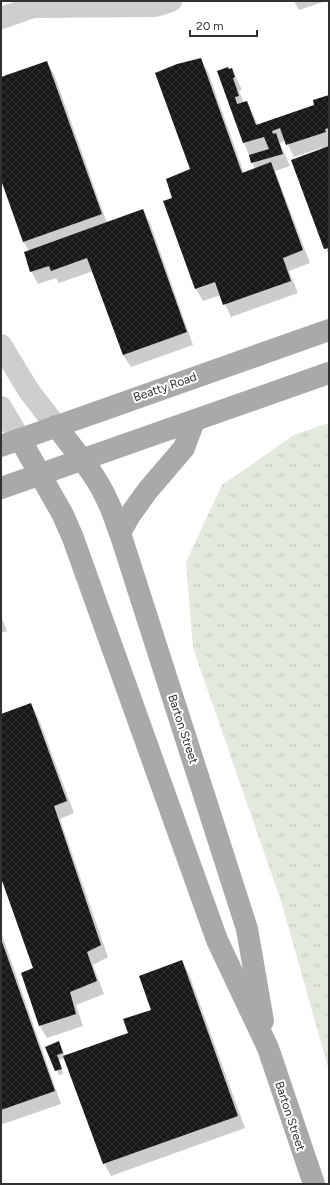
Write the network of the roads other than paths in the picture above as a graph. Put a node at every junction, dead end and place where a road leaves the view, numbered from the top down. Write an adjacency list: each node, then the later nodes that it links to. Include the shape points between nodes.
1 (171, 1): 2 (street, via 155,6)
2 (36, 4): 3 (street)
3 (1, 18)
4 (329, 330): 9 (main road, Beatty Road)
5 (1, 345): 9 (street, via 29,391)
6 (329, 372): 8 (main road)
7 (1, 407): 10 (street)
8 (194, 421): 11 (main road); 14 (main road, via 184,448 148,490)
9 (56, 426): 10 (main road, Beatty Road); 11 (main road, Barton Street)
10 (10, 442): 12 (main road, Barton Street)
11 (82, 460): 12 (main road); 14 (main road, Barton Street, via 108,501)
12 (39, 475): 13 (main road); 15 (main road, Barton Street, via 63,515 73,538 217,940)
13 (1, 488)
14 (120, 533): 15 (main road, Barton Street, via 247,929)
15 (268, 1048): 16 (main road, Barton Street)
16 (314, 1184)

